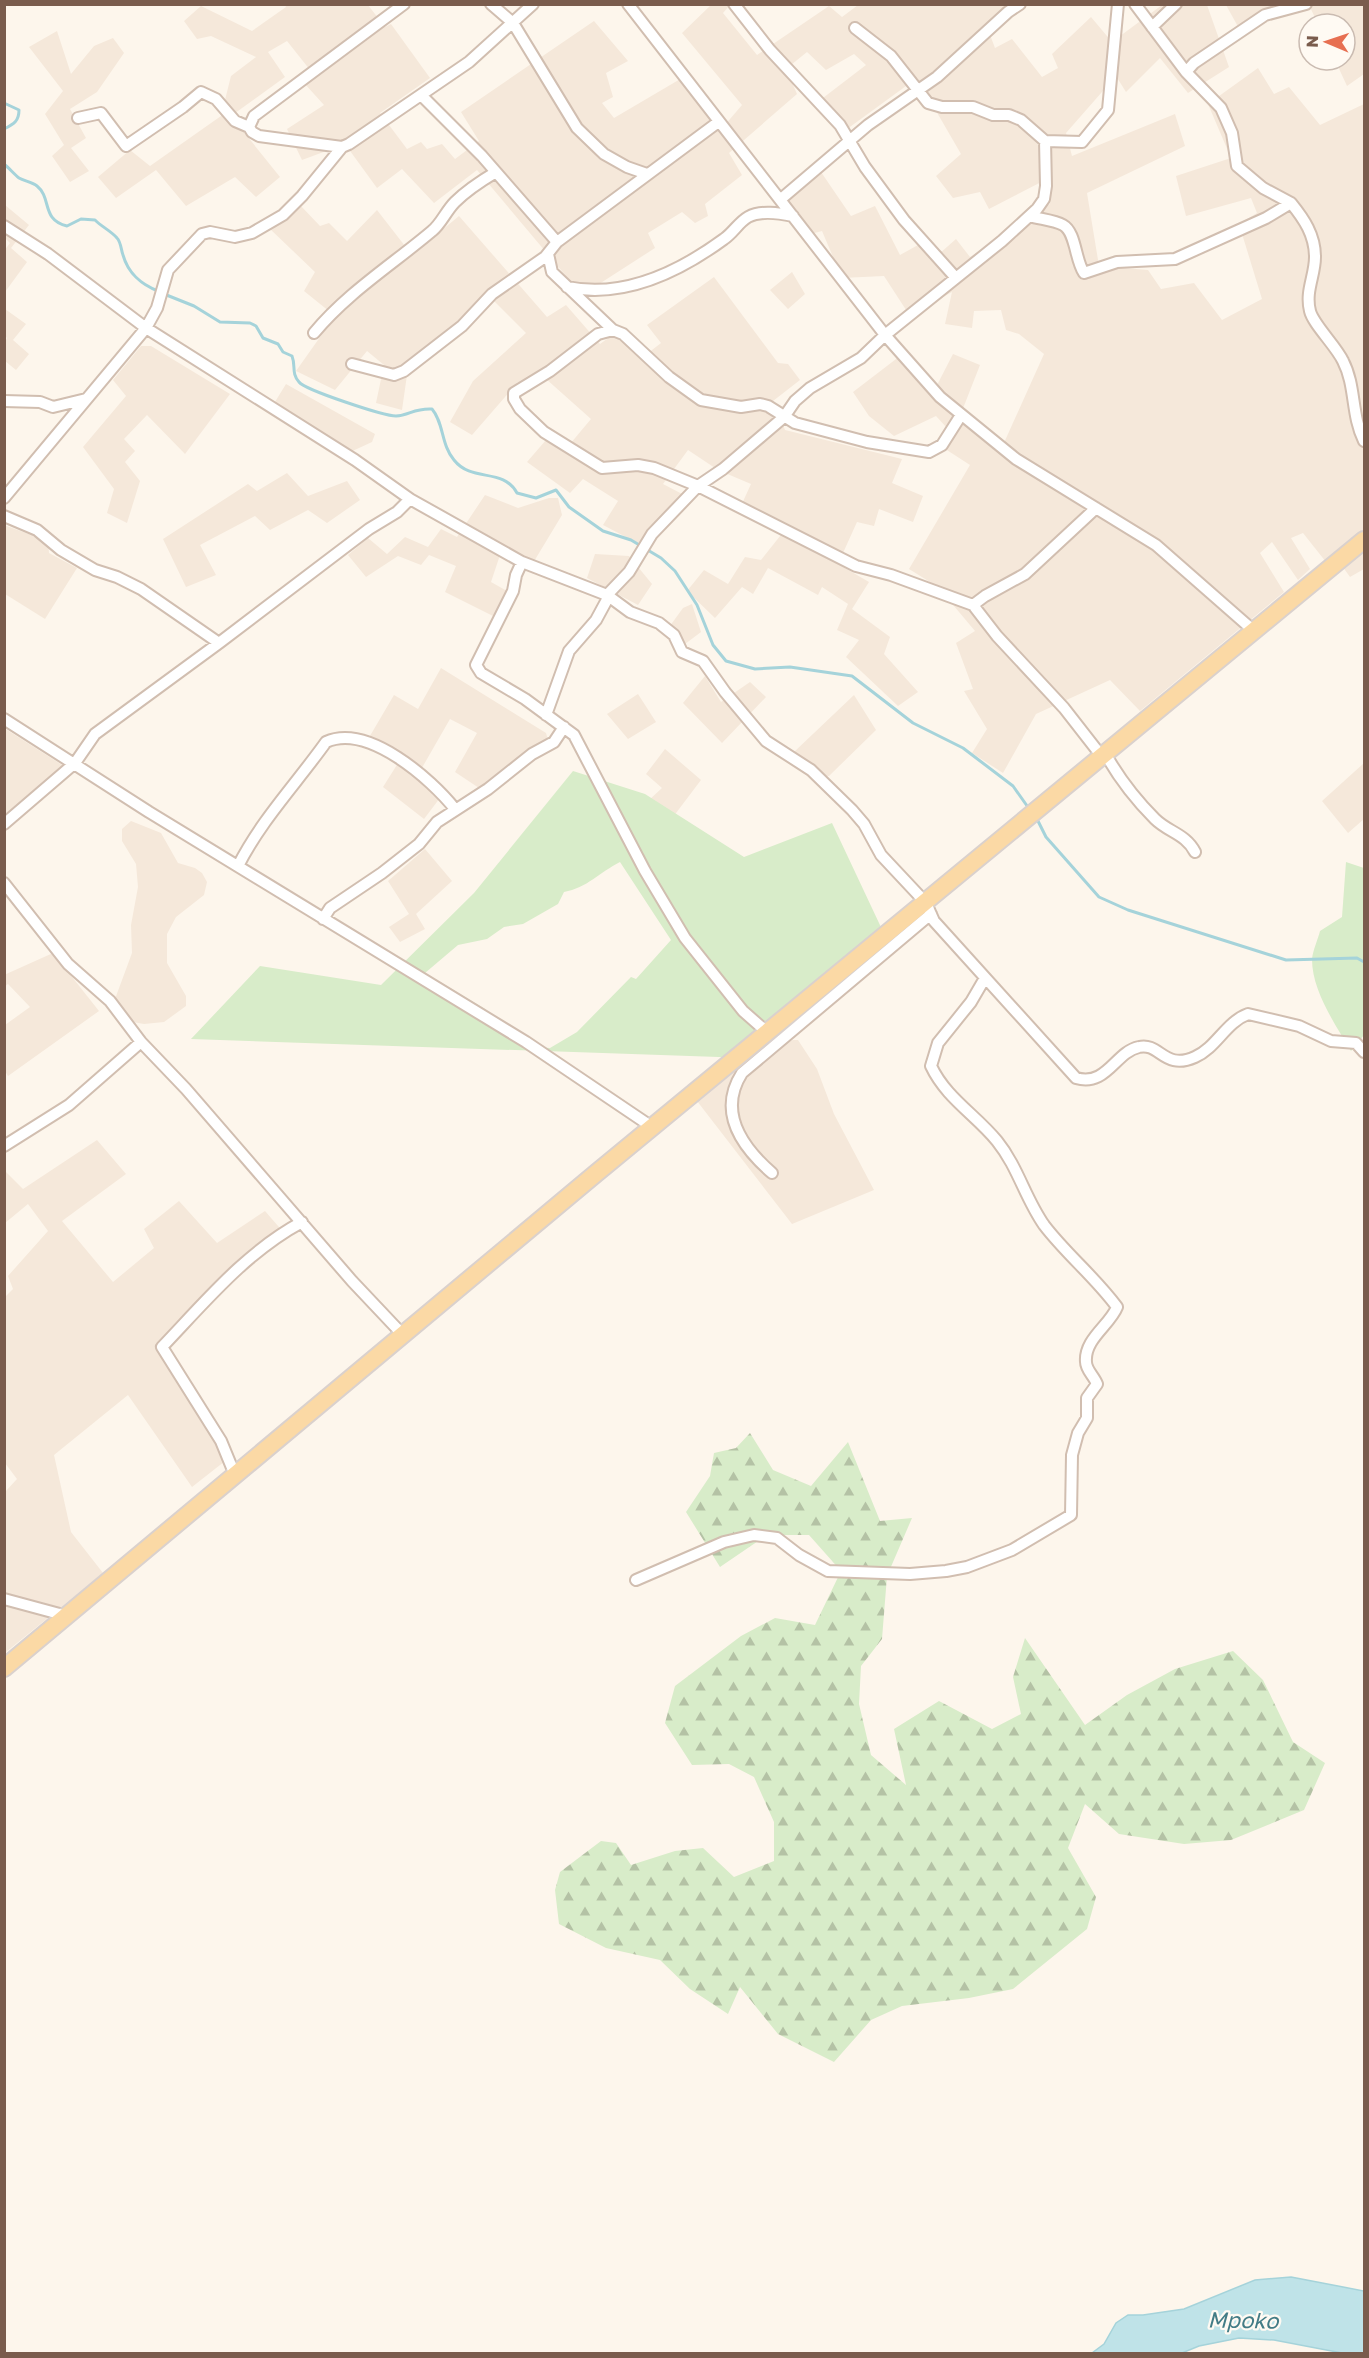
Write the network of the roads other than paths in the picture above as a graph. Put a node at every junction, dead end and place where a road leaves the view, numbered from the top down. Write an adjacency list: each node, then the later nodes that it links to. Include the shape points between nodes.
1 (404, 4): 19 (street, via 254,116)
2 (491, 4): 11 (street)
3 (533, 4): 11 (street)
4 (628, 4): 18 (street)
5 (734, 4): 21 (street, via 770,50 840,125)
6 (1020, 4): 15 (street)
7 (1118, 4): 20 (street, via 1106,116 1082,142)
8 (1135, 4): 12 (street)
9 (1176, 4): 12 (street)
10 (1306, 4): 14 (street, via 1265,15)
11 (513, 23): 16 (street); 24 (street, via 577,128 604,154)
12 (1152, 27): 14 (street)
13 (855, 28): 15 (street, via 891,56)
14 (1186, 72): 26 (street, via 1221,108 1232,133 1237,166 1263,188)
15 (916, 91): 20 (street, via 928,103 942,107 973,107 1015,117); 21 (street)
16 (422, 96): 22 (street); 23 (street)
17 (78, 117): 19 (street, via 101,113 126,146 201,92 216,99 235,121)
18 (717, 123): 24 (street); 25 (street)
19 (249, 127): 22 (street, via 259,136)
20 (1045, 141): 28 (street, via 1044,199)
21 (850, 142): 25 (street); 32 (street, via 904,220)
22 (342, 147): 34 (street, via 283,215 252,233 235,237 202,234 168,270 157,308)
23 (496, 172): 30 (street); 36 (street, via 463,195 435,230 363,285)
24 (647, 174): 30 (street)
25 (781, 199): 27 (street)
26 (1291, 203): 28 (street, via 1176,260 1117,262 1089,273 1079,266 1069,230 1062,224); 43 (street, via 1307,224 1312,239 1315,258 1307,295 1310,314 1330,338 1349,375 1359,430)
27 (793, 216): 33 (street, via 775,213 747,218 706,252 647,282 590,291); 37 (street)
28 (1030, 216): 32 (street)
29 (4, 226): 34 (street)
30 (557, 242): 31 (street)
31 (548, 254): 33 (street, via 552,272); 38 (street, via 492,294 462,326 404,371 394,375 378,373)
32 (956, 278): 37 (street)
33 (567, 286): 35 (street)
34 (146, 328): 39 (street); 46 (street)
35 (613, 330): 42 (street, via 623,334 669,377 701,400 741,407 759,404); 44 (street, via 598,333 550,371 514,393 514,399 544,432 602,468 654,468)
36 (314, 333)
37 (885, 335): 41 (street, via 912,368); 42 (street, via 861,358 810,388)
38 (352, 364)
39 (87, 399): 40 (street, via 53,407 40,402); 45 (street)
40 (4, 401)
41 (961, 415): 42 (street, via 942,445 929,452 867,442); 47 (street, via 1016,459)
42 (784, 417): 44 (street)
43 (1365, 441)
44 (698, 486): 51 (street, via 652,534 629,573); 52 (street, via 856,566)
45 (4, 498)
46 (410, 499): 50 (street); 54 (street, via 398,512 369,529)
47 (1096, 508): 52 (street, via 1025,574); 53 (street, via 1156,545)
48 (4, 516): 54 (street, via 37,530 94,570 117,576 141,589)
49 (1364, 542): 53 (main road)
50 (522, 562): 51 (street); 55 (street, via 513,591 476,665 481,673)
51 (608, 596): 55 (street, via 596,620 569,651); 65 (street, via 630,612 659,623 674,634 682,652 703,661 766,741 811,770 852,810 881,855)
52 (973, 605): 58 (street)
53 (1254, 631): 58 (main road)
54 (219, 643): 59 (street, via 95,734)
55 (546, 715): 57 (street)
56 (4, 719): 59 (street)
57 (564, 727): 60 (street, via 554,741); 68 (street, via 574,735 685,938 743,1011)
58 (1105, 756): 62 (street, via 1157,821 1174,830); 65 (main road)
59 (75, 763): 61 (street); 63 (street)
60 (455, 809): 63 (street, via 439,789 380,748 356,738 336,737 326,742 274,807); 66 (street, via 437,822 419,844 330,908)
61 (4, 824)
62 (1195, 852)
63 (238, 866): 66 (street)
64 (4, 883): 69 (street, via 68,964 110,1001)
65 (928, 909): 67 (street, via 934,921); 68 (main road); 73 (street, via 742,1073 734,1085 736,1132 753,1158)
66 (322, 919): 71 (street, via 526,1042)
67 (985, 978): 70 (street, via 1070,1073 1082,1080 1102,1076 1138,1047 1147,1046 1165,1058 1185,1061 1213,1045 1234,1022 1248,1014 1299,1026 1331,1041 1356,1043); 77 (street, via 938,1043 931,1066 951,1097 998,1142 1054,1237 1117,1307 1086,1357 1087,1368 1097,1384 1087,1398 1087,1418 1072,1455 1071,1515 1012,1550 946,1572 828,1571 777,1538 754,1535 724,1542)
68 (768, 1033): 71 (main road)
69 (141, 1042): 72 (street, via 69,1105); 74 (street)
70 (1365, 1052)
71 (652, 1127): 75 (main road)
72 (4, 1146)
73 (772, 1173)
74 (302, 1222): 75 (street); 76 (street, via 276,1236 247,1260 162,1347 221,1441)
75 (403, 1335): 76 (main road)
76 (236, 1475): 79 (main road)
77 (636, 1580)
78 (4, 1599): 79 (street)
79 (68, 1616): 80 (main road)
80 (4, 1668)

